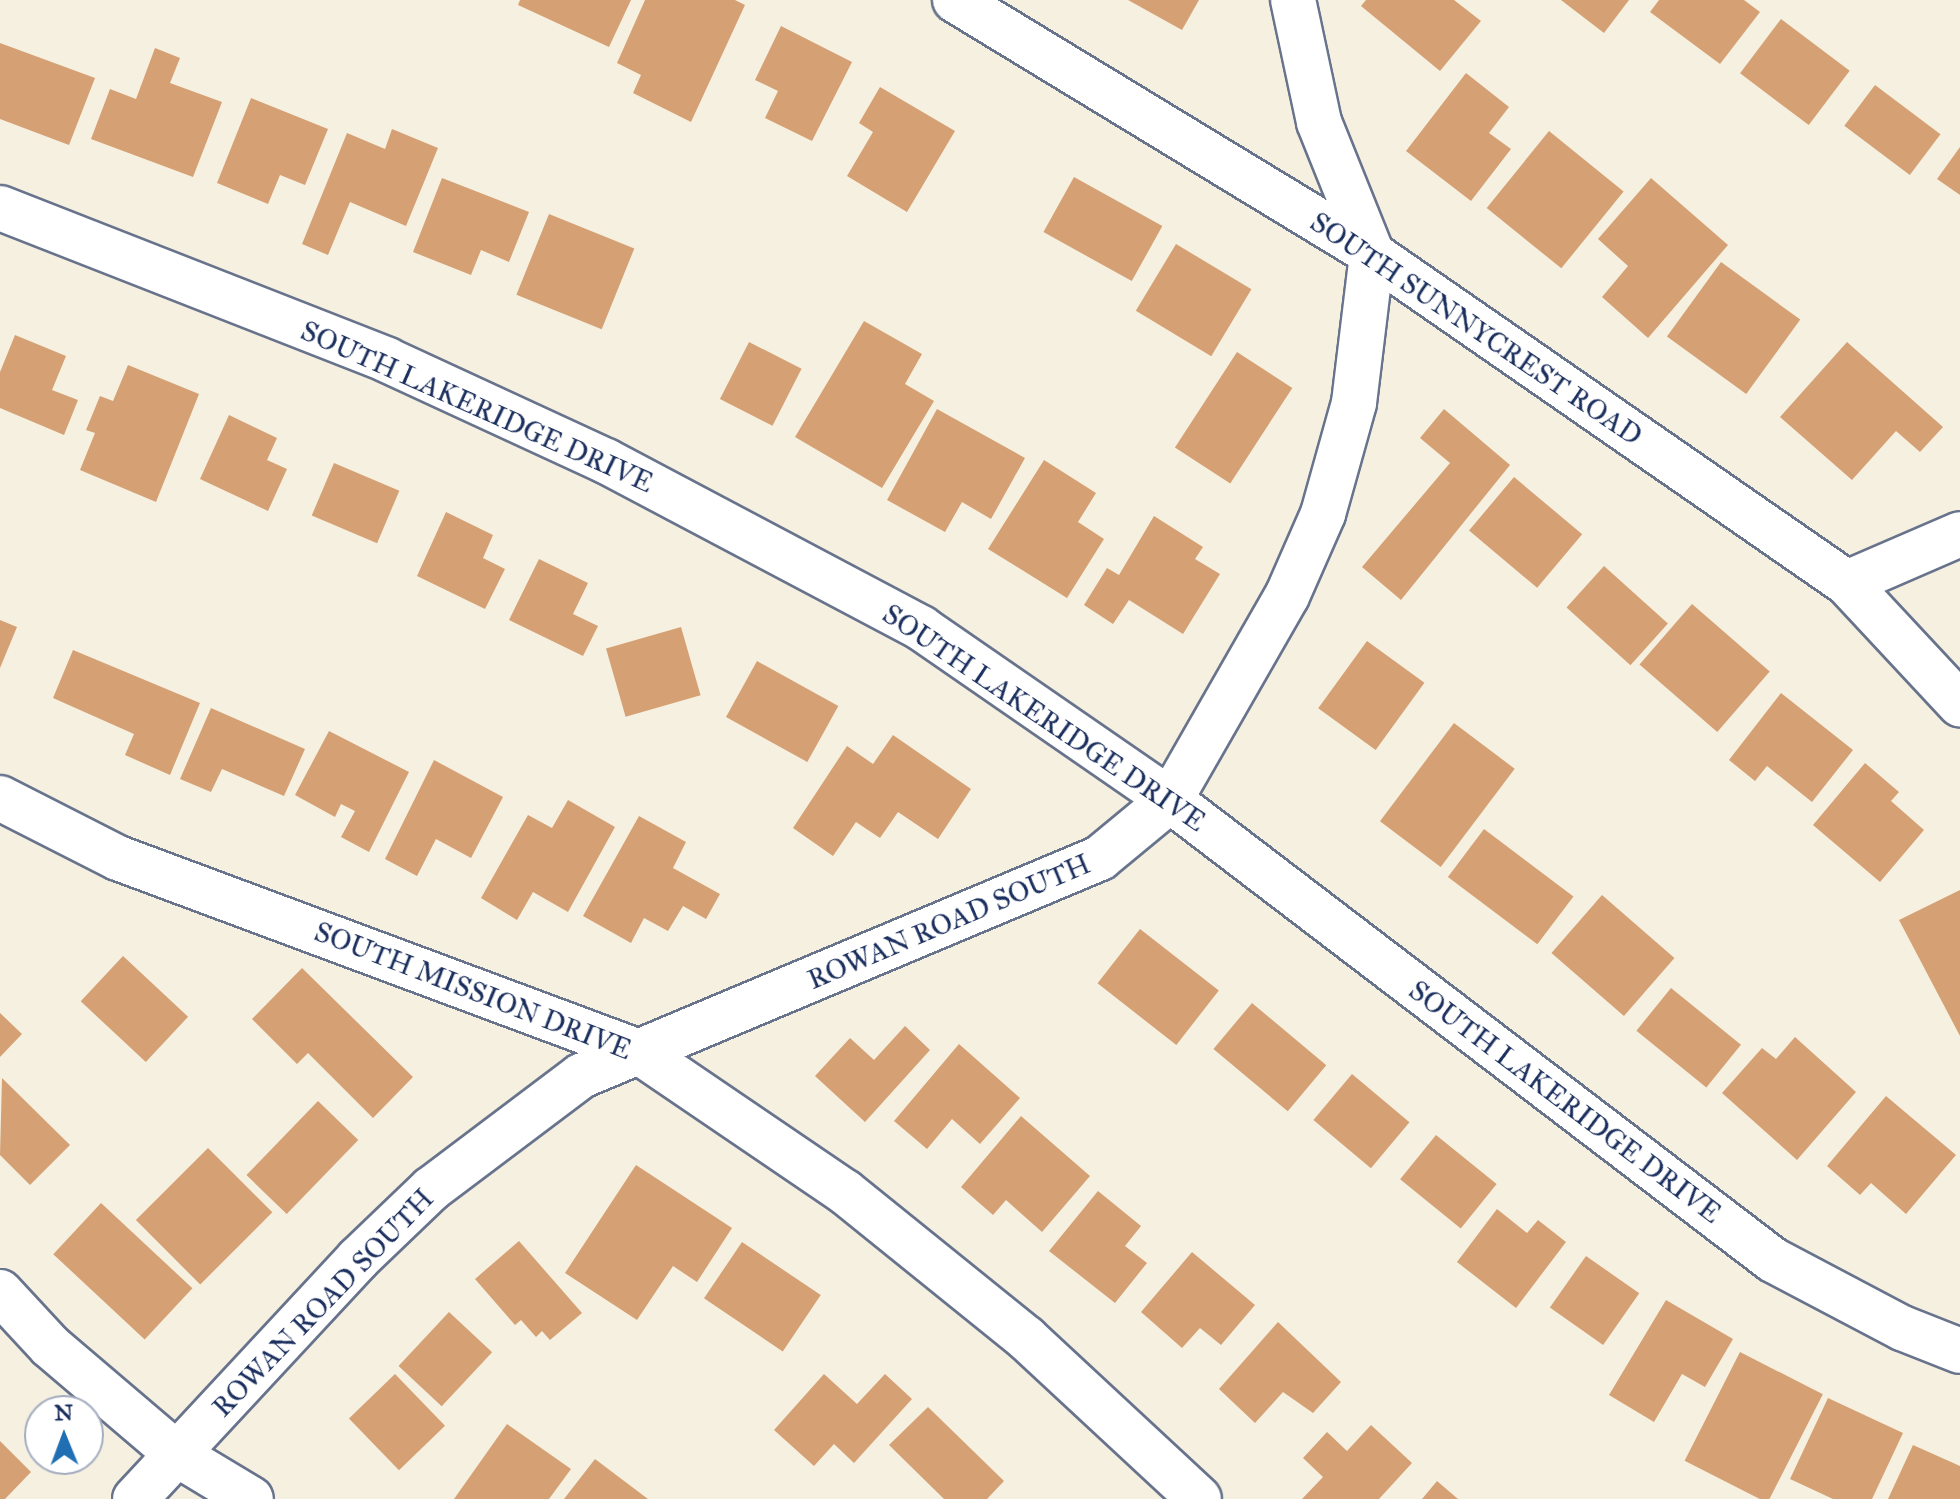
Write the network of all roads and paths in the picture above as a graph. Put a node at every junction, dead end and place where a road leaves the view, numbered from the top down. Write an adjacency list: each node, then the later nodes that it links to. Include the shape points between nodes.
1 (955, 0): 4 (street, SOUTH SUNNYCREST ROAD)
2 (1293, 0): 4 (street, ROWAN ROAD SOUTH, via 1319,122)
3 (0, 208): 9 (street, SOUTH LAKERIDGE DRIVE, via 387,360 606,461 921,628)
4 (1372, 254): 6 (street, SOUTH SUNNYCREST ROAD); 9 (street, ROWAN ROAD SOUTH, via 1354,403 1323,514 1287,596)
5 (1960, 534): 6 (street)
6 (1847, 583): 7 (street, SOUTH SUNNYCREST ROAD)
7 (1960, 704)
8 (0, 798): 10 (street, SOUTH MISSION DRIVE, via 118,858)
9 (1170, 800): 10 (street, ROWAN ROAD SOUTH, via 1100,858); 12 (street, SOUTH LAKERIDGE DRIVE, via 1773,1260 1902,1328)
10 (639, 1052): 13 (street, ROWAN ROAD SOUTH, via 581,1076 431,1189 358,1259); 16 (street, SOUTH MISSION DRIVE, via 845,1192 1026,1338)
11 (0, 1292): 13 (street, via 50,1346)
12 (1960, 1351)
13 (178, 1455): 14 (street, ROWAN ROAD SOUTH); 15 (street)
14 (135, 1499)
15 (251, 1499)
16 (1199, 1499)

